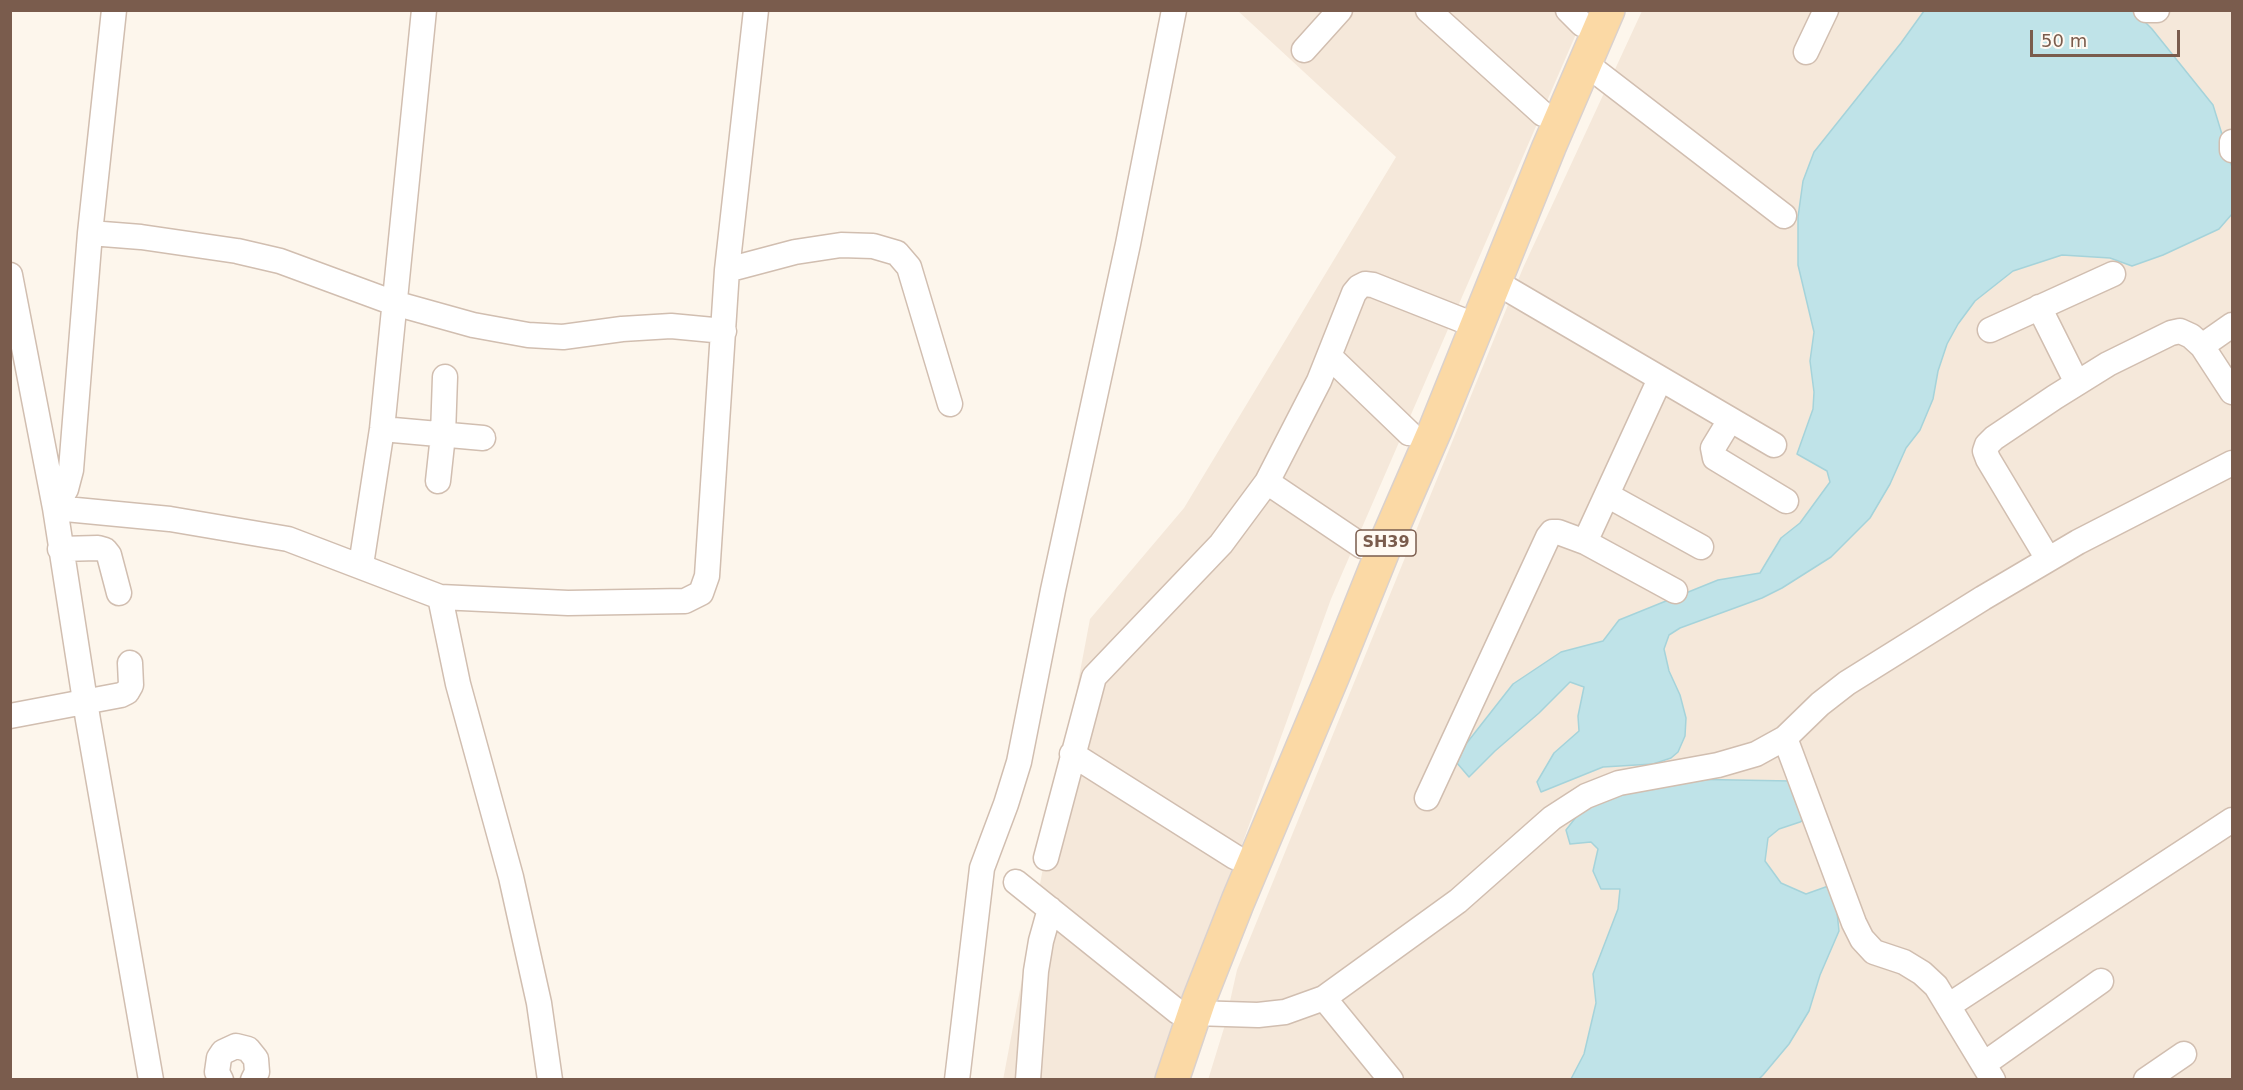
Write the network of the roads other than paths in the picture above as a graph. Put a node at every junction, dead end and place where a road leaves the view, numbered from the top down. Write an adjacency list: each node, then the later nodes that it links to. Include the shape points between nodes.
1 (114, 10): 18 (street)
2 (424, 10): 23 (street)
3 (756, 10): 19 (street)
4 (1174, 10): 78 (street, via 1019,762 982,868)
5 (1340, 10): 11 (street)
6 (1428, 10): 14 (street)
7 (1826, 10): 12 (street)
8 (2146, 10): 9 (street)
9 (2157, 10)
10 (1586, 14): 13 (main road, SH39); 14 (main road, SH39)
11 (1304, 51)
12 (1806, 52)
13 (1585, 63): 17 (street); 22 (main road, SH39)
14 (1543, 114): 25 (main road, SH39)
15 (2232, 142): 16 (street)
16 (2232, 150)
17 (1784, 216)
18 (90, 232): 23 (street, via 237,251 280,261); 47 (street, via 71,470)
19 (727, 270): 27 (street); 35 (street, via 841,244 873,246 897,253 909,267)
20 (2113, 274): 24 (street)
21 (10, 275): 47 (street)
22 (1494, 281): 25 (main road, SH39); 32 (street)
23 (393, 303): 27 (street, via 528,335 563,336 671,326); 37 (street)
24 (2039, 308): 28 (street); 33 (street)
25 (1467, 322): 30 (street, via 1365,284 1354,293); 38 (main road, SH39); 71 (main road, SH39, via 1333,675)
26 (2232, 325): 29 (street)
27 (724, 330): 56 (street, via 707,576 701,593 685,601 591,603)
28 (1990, 330)
29 (2202, 346): 33 (street, via 2180,331 2171,333); 34 (street)
30 (1329, 356): 38 (street); 44 (street)
31 (445, 377): 39 (street)
32 (1660, 379): 36 (street); 45 (street)
33 (2077, 383): 52 (street, via 1994,438 1984,451)
34 (2232, 392)
35 (950, 404)
36 (1730, 420): 41 (street); 46 (street, via 1713,448 1714,458)
37 (382, 429): 39 (street); 53 (street)
38 (1409, 433): 49 (main road, SH39)
39 (443, 435): 40 (street); 43 (street)
40 (483, 438)
41 (1774, 445)
42 (2232, 463): 52 (street)
43 (438, 481)
44 (1267, 482): 49 (street); 61 (street, via 1221,544 1094,677)
45 (1607, 495): 48 (street); 50 (street)
46 (1786, 501)
47 (55, 508): 51 (street); 53 (street, via 170,519 288,539)
48 (1585, 542): 54 (street); 62 (street, via 1558,532 1548,537)
49 (1362, 546): 64 (main road, SH39)
50 (1701, 547)
51 (60, 549): 55 (street, via 105,550); 58 (street)
52 (2048, 559): 60 (street, via 1847,682)
53 (361, 565): 56 (street)
54 (1675, 591)
55 (119, 593)
56 (440, 597): 77 (street, via 458,684 539,1003)
57 (130, 663): 58 (street, via 127,692)
58 (86, 703): 59 (street); 74 (street)
59 (10, 716)
60 (1785, 738): 69 (street, via 1756,754 1619,783 1586,796 1552,818 1458,901); 70 (street, via 1862,939 1874,952 1922,973)
61 (1072, 754): 64 (street); 65 (street)
62 (1427, 798)
63 (2232, 820): 70 (street)
64 (1235, 857): 71 (main road, SH39)
65 (1046, 858)
66 (1017, 882): 67 (street)
67 (1050, 909): 71 (street); 79 (street, via 1036,971)
68 (2101, 981): 73 (street)
69 (1324, 998): 71 (street, via 1285,1012 1258,1015); 82 (street)
70 (1948, 1006): 73 (street)
71 (1186, 1013): 80 (main road, SH39); 81 (main road, SH39)
72 (2184, 1054): 83 (street)
73 (1989, 1072)
74 (151, 1080)
75 (221, 1080): 76 (street, via 217,1072 219,1058 236,1046 248,1049 256,1059)
76 (253, 1080)
77 (550, 1080)
78 (957, 1080)
79 (1028, 1080)
80 (1155, 1080)
81 (1172, 1080)
82 (1391, 1080)
83 (2146, 1080)

